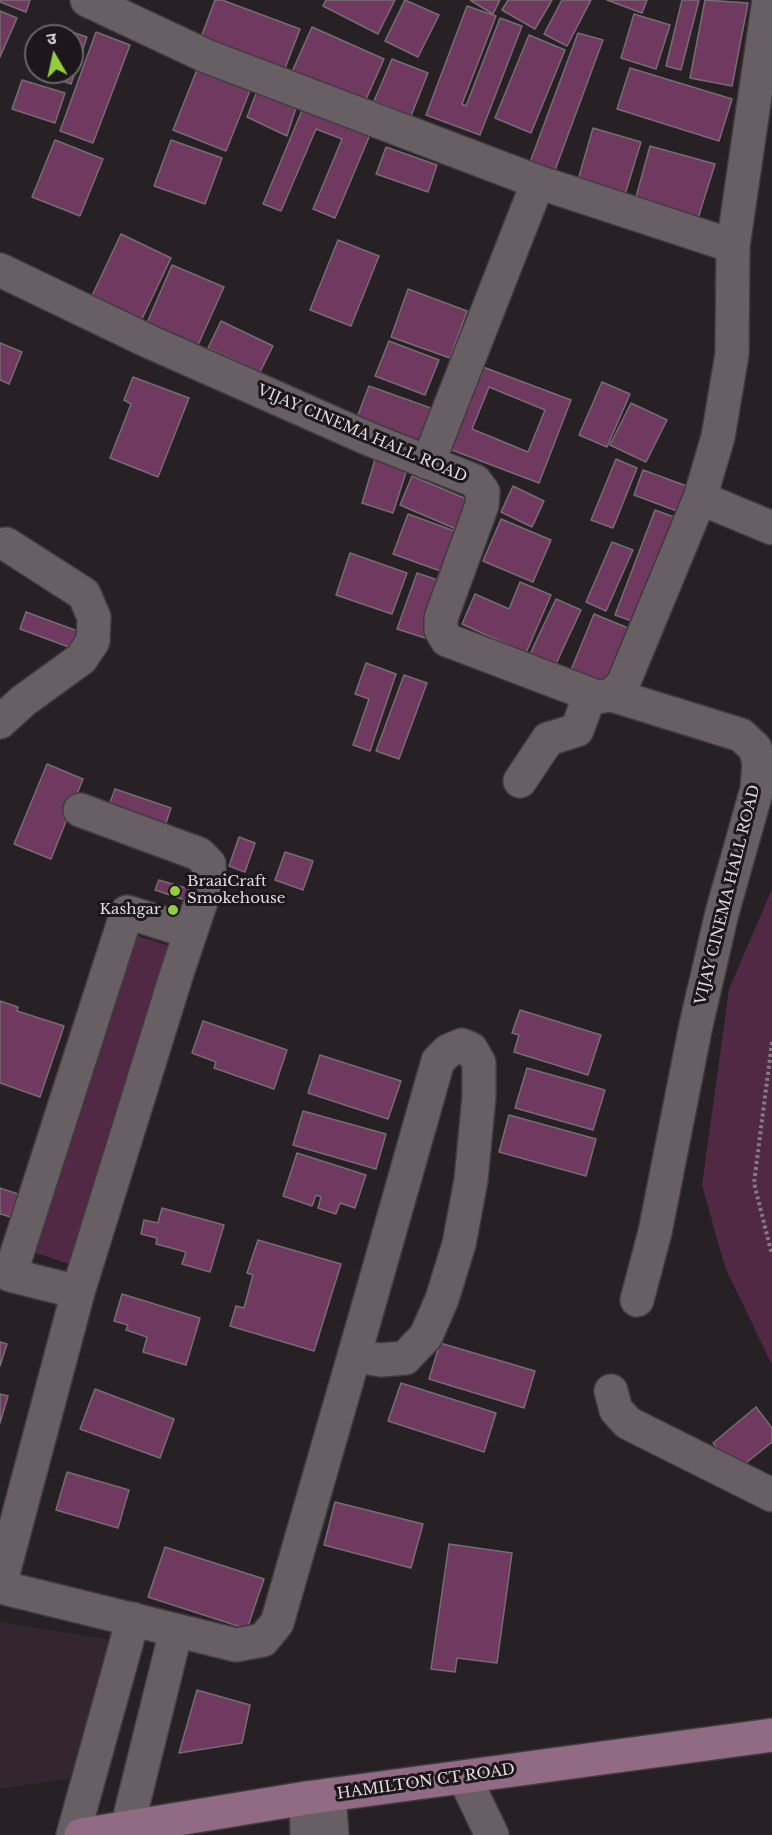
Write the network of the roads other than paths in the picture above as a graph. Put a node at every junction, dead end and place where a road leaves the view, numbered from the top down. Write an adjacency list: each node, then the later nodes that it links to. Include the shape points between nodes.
1 (87, 0): 3 (street, via 206,56)
2 (769, 0): 4 (street)
3 (538, 182): 4 (street); 6 (street)
4 (733, 246): 7 (street, via 732,354 718,437)
5 (0, 270): 6 (street, VIJAY CINEMA HALL ROAD, via 150,342)
6 (428, 463): 10 (street, VIJAY CINEMA HALL ROAD, via 476,481 483,492 482,505 441,618 441,630 447,640)
7 (700, 498): 8 (street); 10 (street, via 623,684)
8 (772, 528)
9 (6, 544): 11 (street, via 84,594 94,617 93,641 81,659 23,701)
10 (601, 695): 12 (street, via 577,730 548,739); 16 (street, VIJAY CINEMA HALL ROAD, via 741,735 755,748 759,763 757,789 722,913)
11 (0, 723)
12 (520, 781)
13 (80, 810): 14 (street, via 199,854 208,864 209,878)
14 (191, 932): 15 (street); 15 (street, via 127,912 10,1275)
15 (78, 1292): 20 (street)
16 (637, 1300)
17 (354, 1356): 17 (street, via 438,1061 462,1045 471,1048 479,1064 479,1096 467,1201 442,1299 426,1336 405,1358); 22 (street, via 277,1623 263,1640 236,1646)
18 (611, 1391): 19 (street, via 616,1410 628,1423)
19 (772, 1495)
20 (0, 1586): 21 (street)
21 (133, 1619): 22 (street); 27 (street)
22 (176, 1631): 26 (street)
23 (772, 1735): 24 (main road, HAMILTON CT ROAD)
24 (464, 1777): 25 (main road, HAMILTON CT ROAD); 31 (street)
25 (318, 1797): 26 (main road, HAMILTON CT ROAD); 29 (street); 30 (street)
26 (127, 1828): 28 (main road, HAMILTON CT ROAD)
27 (73, 1835)
28 (81, 1835)
29 (307, 1835)
30 (332, 1835)
31 (492, 1835)

